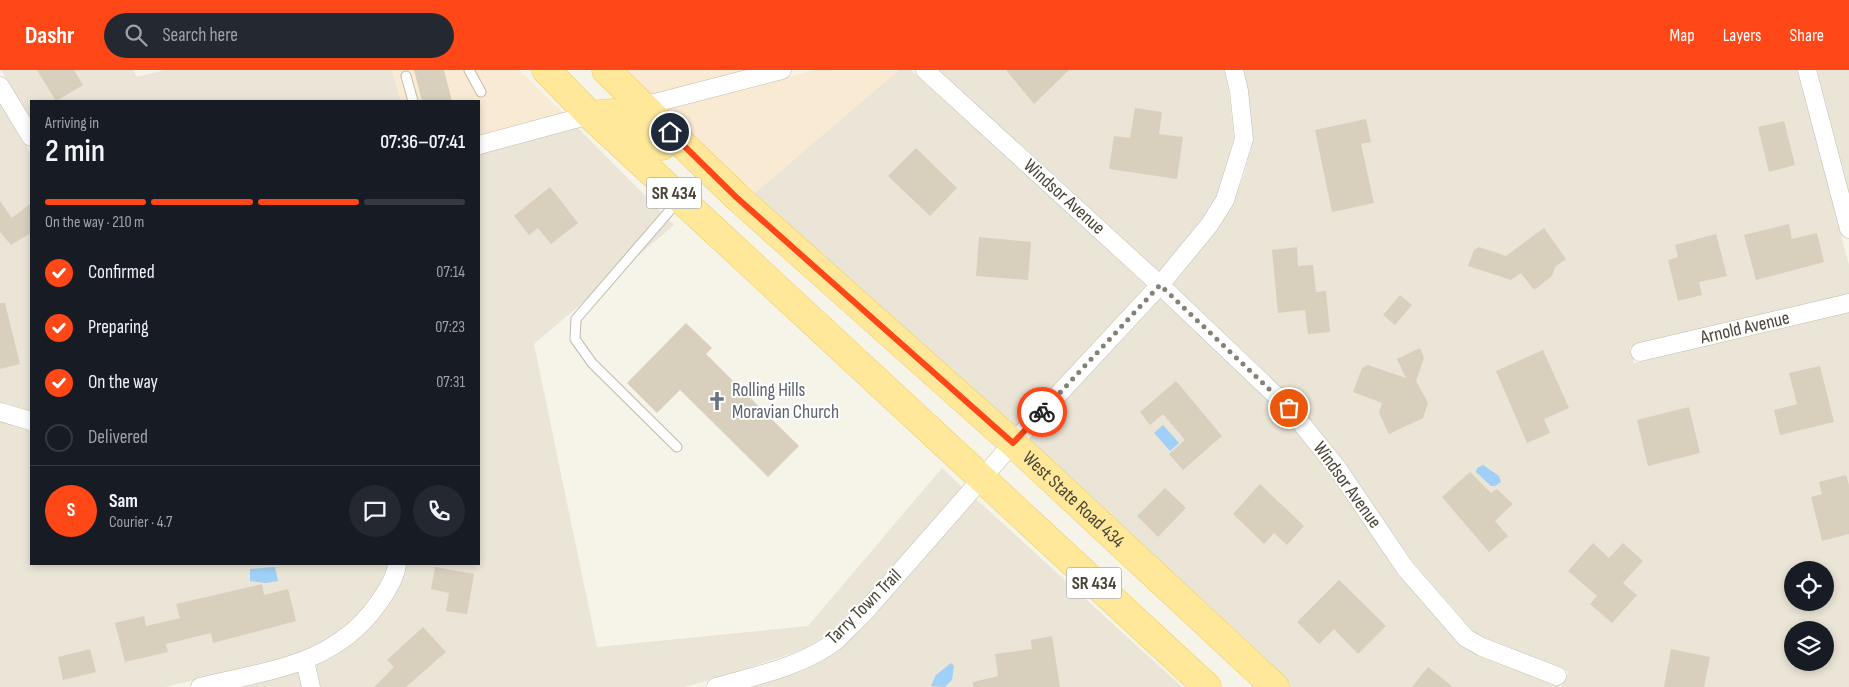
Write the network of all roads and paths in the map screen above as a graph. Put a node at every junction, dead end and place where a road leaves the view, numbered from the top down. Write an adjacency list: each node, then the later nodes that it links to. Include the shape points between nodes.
1 (469, 70): 10 (lane)
2 (546, 70): 13 (main road, SR 434)
3 (606, 70): 12 (main road, West State Road 434 / SR 434)
4 (782, 70): 12 (street)
5 (925, 70): 19 (street, Windsor Avenue)
6 (1234, 70): 19 (street, Tarry Town Trail, via 1244,139 1234,176 1225,200 1210,224)
7 (1807, 70): 18 (street)
8 (406, 76): 11 (lane)
9 (0, 86): 14 (street)
10 (481, 92)
11 (413, 100)
12 (643, 106): 16 (main road, West State Road 434 / SR 434)
13 (590, 115): 15 (street); 16 (main road, via 613,113 645,130 701,181); 17 (main road, SR 434)
14 (30, 134)
15 (480, 145)
16 (736, 197): 24 (main road, West State Road 434 / SR 434)
17 (680, 198): 25 (lane, via 576,319 575,339 592,362); 26 (main road, SR 434)
18 (1849, 229)
19 (1160, 285): 24 (street, Tarry Town Trail); 29 (street, Windsor Avenue, via 1289,408 1338,469 1405,568 1466,638)
20 (1849, 303): 21 (street, Arnold Avenue)
21 (1640, 352)
22 (0, 412): 23 (street)
23 (30, 421)
24 (1013, 443): 26 (street, Tarry Town Trail); 34 (main road, West State Road 434 / SR 434)
25 (677, 447)
26 (982, 480): 30 (street, Tarry Town Trail, via 836,640 802,659); 33 (main road, SR 434)
27 (397, 565): 28 (street, via 384,595 369,616 328,650)
28 (305, 661): 31 (street); 32 (street)
29 (1557, 676)
30 (726, 686)
31 (200, 687)
32 (311, 687)
33 (1207, 687)
34 (1275, 687)

